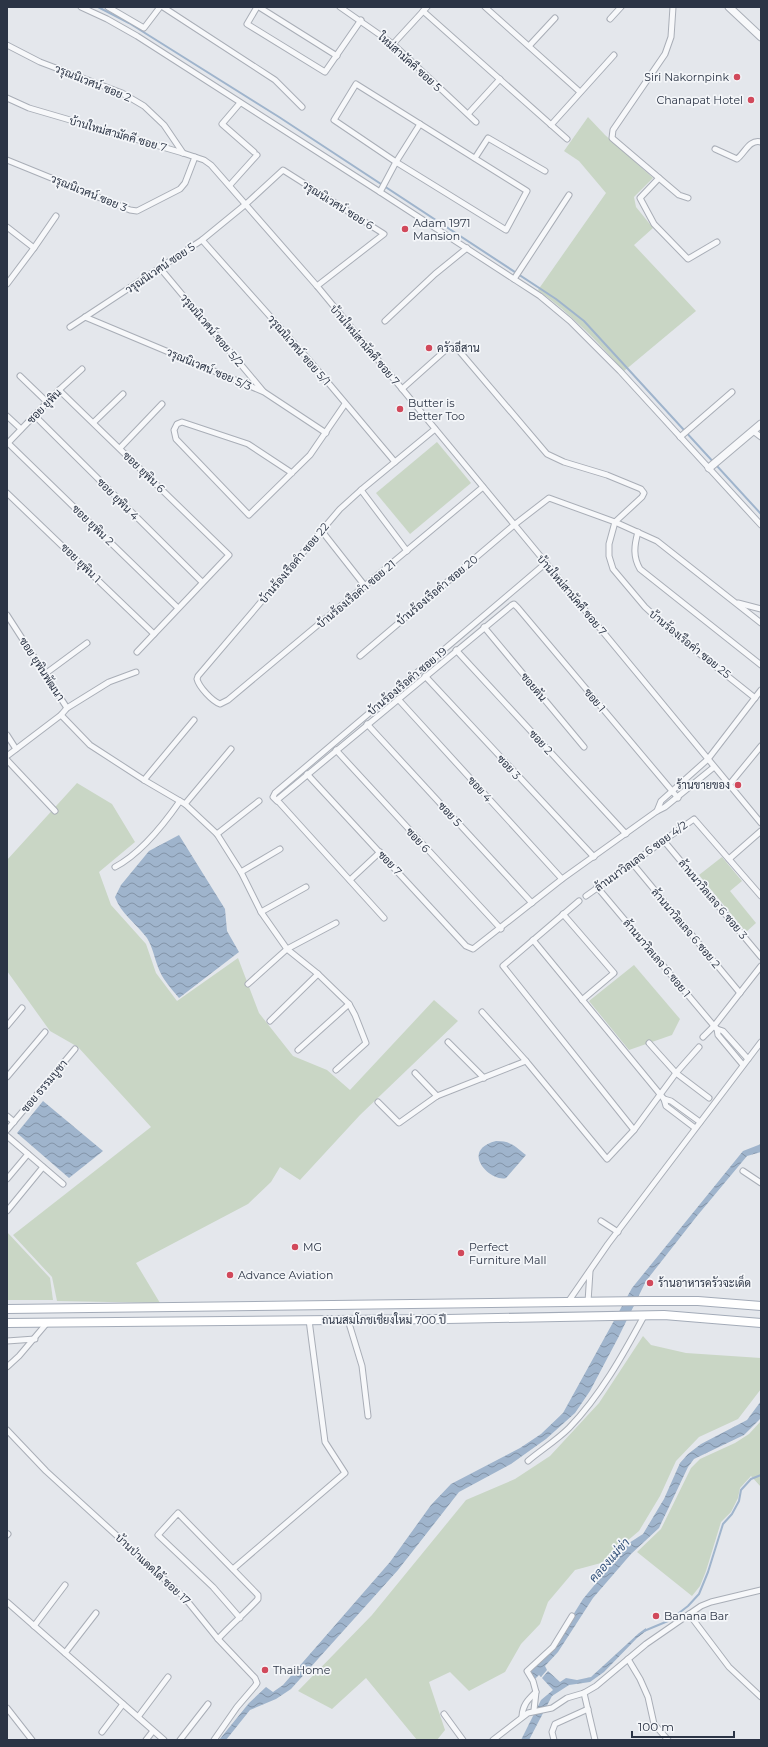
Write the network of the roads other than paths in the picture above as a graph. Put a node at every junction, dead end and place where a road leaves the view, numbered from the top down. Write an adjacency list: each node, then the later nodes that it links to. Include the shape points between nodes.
1 (82, 7): 23 (street, via 137,36)
2 (108, 7): 3 (street, via 144,28)
3 (161, 7): 24 (street, via 274,80)
4 (258, 7): 19 (street); 19 (street, via 247,24 325,72)
5 (340, 7): 13 (street, ใหม่สามัคคี ซอย 5)
6 (484, 7): 17 (street)
7 (621, 7): 12 (street)
8 (673, 7): 38 (street, via 670,41 665,54 613,130 612,138)
9 (729, 7): 14 (street)
10 (425, 9): 15 (street); 20 (street)
11 (555, 18): 17 (street)
12 (610, 19)
13 (361, 20): 15 (street, ใหม่สามัคคี ซอย 5); 19 (street)
14 (761, 37)
15 (393, 44): 25 (street, ใหม่สามัคคี ซอย 5)
16 (7, 45): 32 (street, วรุณนิเวศน์ ซอย 2, via 40,62 122,93 144,106 164,125)
17 (529, 46): 21 (street)
18 (614, 55): 21 (street)
19 (336, 56)
20 (500, 79): 25 (street); 28 (street)
21 (580, 92): 28 (street)
22 (7, 98): 32 (street, บ้านใหม่สามัคคี ซอย 7, via 29,108)
23 (240, 103): 39 (street, via 222,124 256,154); 40 (street)
24 (302, 107)
25 (468, 114): 26 (street, ใหม่สามัคคี ซอย 5)
26 (476, 122)
27 (420, 124): 34 (street); 36 (street); 36 (street, via 356,84 334,120)
28 (551, 125): 29 (street)
29 (567, 139)
30 (761, 142): 31 (street, via 750,144 736,159)
31 (714, 150)
32 (183, 153): 33 (street, บ้านใหม่สามัคคี ซอย 7)
33 (195, 157): 35 (street, วรุณนิเวศน์ ซอย 3, via 180,189 138,211); 39 (street, บ้านใหม่สามัคคี ซอย 7, via 211,164)
34 (474, 158): 36 (street, via 527,191 506,230); 37 (street, via 488,138)
35 (7, 160)
36 (396, 162): 40 (street)
37 (545, 171)
38 (659, 178): 42 (street, via 679,195); 47 (street, via 640,198 654,224 688,259)
39 (230, 185): 43 (street, บ้านใหม่สามัคคี ซอย 7)
40 (380, 192): 49 (street)
41 (568, 195): 51 (street)
42 (688, 198)
43 (246, 204): 46 (street, วรุณนิเวศน์ ซอย 5); 53 (street, บ้านใหม่สามัคคี ซอย 7); 53 (street, วรุณนิเวศน์ ซอย 6, via 283,170 384,234)
44 (56, 216): 48 (street)
45 (7, 227): 48 (street)
46 (202, 240): 50 (street, วรุณนิเวศน์ ซอย 5); 66 (street, วรุณนิเวศน์ ซอย 5/1)
47 (717, 242)
48 (34, 248): 52 (street)
49 (467, 248): 51 (street); 55 (street)
50 (160, 268): 54 (street, วรุณนิเวศน์ ซอย 5); 61 (street, วรุณนิเวศน์ ซอย 5/2)
51 (516, 276): 75 (street, via 570,321)
52 (7, 283)
53 (316, 286): 59 (street, บ้านใหม่สามัคคี ซอย 7)
54 (85, 317): 56 (street, วรุณนิเวศน์ ซอย 5); 61 (street, วรุณนิเวศน์ ซอย 5/3)
55 (384, 321)
56 (70, 327)
57 (82, 370): 60 (street, ซอย ยุพิน)
58 (20, 376): 64 (street)
59 (402, 389): 72 (street, บ้านใหม่สามัคคี ซอย 7); 85 (street, via 453,346 547,454 643,490 642,497)
60 (59, 390): 64 (street, ซอย ยุพิน); 69 (street, ซอย ยุพิน 6)
61 (264, 392): 74 (street, วรุณนิเวศน์ ซอย 5/3)
62 (732, 392): 75 (street)
63 (122, 394): 69 (street)
64 (47, 402): 68 (street, ซอย ยุพิน)
65 (162, 404): 78 (street)
66 (345, 404): 74 (street); 79 (street, วรุณนิเวศน์ ซอย 5/1)
67 (7, 416): 71 (street)
68 (34, 416): 71 (street, ซอย ยุพิน); 92 (street, ซอย ยุพิน 4)
69 (94, 422): 78 (street, ซอย ยุพิน 6)
70 (761, 424): 73 (street)
71 (21, 429): 77 (street, ซอย ยุพิน)
72 (435, 429): 79 (street, บ้านร้องเรือคำ ซอย 22); 82 (street, บ้านใหม่สามัคคี ซอย 7)
73 (753, 431): 76 (street); 80 (street)
74 (326, 432): 81 (street, via 310,455)
75 (684, 434): 80 (street)
76 (761, 437)
77 (8, 443): 95 (street, ซอย ยุพิน 2)
78 (120, 448): 92 (street, ซอย ยุพิน 6, via 229,555)
79 (395, 462): 83 (street, บ้านร้องเรือคำ ซอย 22)
80 (713, 464): 87 (street)
81 (292, 473): 81 (street, via 249,515 176,439 173,432 177,424 182,422 241,441)
82 (483, 487): 86 (street, บ้านใหม่สามัคคี ซอย 7); 90 (street, บ้านร้องเรือคำ ซอย 21)
83 (360, 490): 88 (street, บ้านร้องเรือคำ ซอย 22); 90 (street)
84 (7, 493): 100 (street, ซอย ยุพิน 1)
85 (615, 522): 86 (street, บ้านร้องเรือคำ ซอย 20, via 549,498); 89 (street); 110 (street, บ้านร้องเรือคำ ซอย 25, via 611,533 609,556 621,580 671,631)
86 (514, 525): 91 (street, บ้านใหม่สามัคคี ซอย 7); 104 (street, บ้านร้องเรือคำ ซอย 20)
87 (761, 525)
88 (321, 530): 93 (street); 112 (street, บ้านร้องเรือคำ ซอย 22, via 198,676 198,682 216,702 220,704)
89 (638, 532): 94 (street, via 658,541); 105 (street, via 634,550 640,569)
90 (407, 551): 93 (street, บ้านร้องเรือคำ ซอย 21)
91 (546, 563): 124 (street, บ้านใหม่สามัคคี ซอย 7); 133 (street, บ้านร้องเรือคำ ซอย 19, via 275,794)
92 (202, 582): 95 (street)
93 (365, 586): 112 (street, บ้านร้องเรือคำ ซอย 21)
94 (735, 603): 96 (street); 98 (street)
95 (178, 608): 100 (street)
96 (761, 609)
97 (7, 615): 107 (street, ซอย ยุพินพัฒนา)
98 (761, 623)
99 (484, 627): 102 (street); 119 (street, ซอยตัน); 130 (street, ซอย 1, via 514,604)
100 (154, 634): 103 (street)
101 (87, 643): 107 (street)
102 (456, 650): 108 (street); 140 (street, ซอย 2)
103 (137, 652)
104 (360, 656)
105 (761, 666)
106 (136, 672): 113 (street, via 110,682)
107 (45, 674): 113 (street, ซอย ยุพินพัฒนา)
108 (425, 676): 111 (street); 144 (street, ซอย 3)
109 (761, 690): 110 (street)
110 (755, 698): 124 (street)
111 (398, 699): 116 (street); 149 (street, ซอย 4)
112 (228, 700)
113 (67, 708): 114 (street, ซอย ยุพินพัฒนา)
114 (61, 716): 120 (street, ซอย ยุพินพัฒนา); 128 (street, via 90,745)
115 (194, 720): 128 (street)
116 (367, 724): 122 (street); 156 (street, ซอย 5)
117 (7, 735): 120 (street)
118 (761, 746): 129 (street)
119 (584, 747)
120 (16, 749): 123 (street, ซอย ยุพินพัฒนา)
121 (230, 749): 134 (street)
122 (336, 750): 127 (street); 161 (street, ซอย 6)
123 (7, 756)
124 (708, 759): 126 (street, บ้านใหม่สามัคคี ซอย 7); 130 (street)
125 (7, 760): 135 (street)
126 (714, 767): 129 (street, บ้านใหม่สามัคคี ซอย 7); 131 (street)
127 (308, 774): 133 (street); 143 (street, ซอย 7)
128 (144, 780): 134 (street)
129 (729, 785): 137 (street, บ้านใหม่สามัคคี ซอย 7)
130 (671, 791): 131 (street, ซอย 1); 136 (street, via 660,802)
131 (678, 798): 136 (street)
132 (259, 801): 139 (street)
133 (277, 801): 150 (street)
134 (182, 802): 139 (street); 147 (street, via 137,852)
135 (55, 811)
136 (657, 811): 140 (street)
137 (761, 823)
138 (761, 831): 145 (street)
139 (217, 834): 148 (street)
140 (626, 834): 144 (street)
141 (664, 841): 145 (street, ล้านนาวิลเลจ 6 ซอย 4/2, via 694,819); 146 (street, ล้านนาวิลเลจ 6 ซอย 4/2); 164 (street, ล้านนาวิลเลจ 6 ซอย 3)
142 (280, 849): 148 (street)
143 (380, 852): 150 (street); 161 (street, ซอย 7, via 466,946 473,949)
144 (594, 857): 149 (street)
145 (729, 859): 154 (street)
146 (633, 864): 152 (street, ล้านนาวิลเลจ 6 ซอย 4/2); 168 (street, ล้านนาวิลเลจ 6 ซอย 2)
147 (115, 867)
148 (242, 872): 157 (street)
149 (562, 879): 156 (street)
150 (350, 880): 159 (street)
151 (306, 887): 157 (street)
152 (597, 887): 153 (street, ล้านนาวิลเลจ 6 ซอย 4/2); 175 (street, ล้านนาวิลเลจ 6 ซอย 1)
153 (586, 896)
154 (761, 896)
155 (579, 901): 158 (street)
156 (532, 903): 161 (street)
157 (261, 912): 163 (street)
158 (563, 914): 162 (street); 169 (street, via 614,973)
159 (384, 918)
160 (336, 923): 163 (street)
161 (501, 929)
162 (532, 940): 169 (street); 201 (street, via 502,966)
163 (287, 949): 166 (street); 167 (street)
164 (761, 957)
165 (761, 966): 168 (street)
166 (318, 974): 170 (street); 173 (street)
167 (248, 984)
168 (740, 993): 175 (street)
169 (582, 1000): 193 (street)
170 (349, 1004): 183 (street); 187 (street, via 356,1015 366,1043)
171 (22, 1008): 174 (street)
172 (482, 1012): 185 (street)
173 (270, 1020)
174 (7, 1026)
175 (716, 1027): 177 (street); 184 (street, via 723,1031); 186 (street, via 718,1035)
176 (45, 1032): 190 (street)
177 (703, 1037)
178 (448, 1042): 191 (street)
179 (761, 1042): 184 (street)
180 (649, 1043): 189 (street)
181 (699, 1047): 189 (street)
182 (75, 1049): 197 (street, ซอย ธรรมบูชา)
183 (298, 1050)
184 (748, 1059): 186 (street)
185 (526, 1061): 191 (street); 201 (street, via 605,1159 609,1159)
186 (744, 1065): 198 (street)
187 (336, 1070)
188 (415, 1073): 192 (street)
189 (676, 1073): 193 (street); 194 (street)
190 (7, 1077)
191 (484, 1078): 192 (street)
192 (437, 1096): 195 (street, via 399,1123)
193 (662, 1098): 198 (street, via 671,1101); 199 (street, via 666,1106); 201 (street)
194 (709, 1098)
195 (378, 1102)
196 (7, 1116): 197 (street)
197 (14, 1122): 200 (street, ซอย ธรรมบูชา)
198 (700, 1122): 199 (street)
199 (695, 1128): 211 (street)
200 (7, 1130)
201 (634, 1130)
202 (7, 1136): 203 (street)
203 (28, 1154): 204 (street); 206 (street)
204 (43, 1167): 208 (street); 209 (street)
205 (743, 1171): 207 (street)
206 (7, 1179)
207 (761, 1182)
208 (63, 1184)
209 (7, 1210)
210 (601, 1220): 211 (street)
211 (618, 1232): 212 (street)
212 (590, 1270): 213 (street); 214 (street)
213 (568, 1302): 214 (main road, ถนนสมโภชเชียงใหม่ 700 ปี); 216 (main road, ถนนสมโภชเชียงใหม่ 700 ปี)
214 (588, 1302): 215 (main road, ถนนสมโภชเชียงใหม่ 700 ปี, via 698,1301)
215 (761, 1306)
216 (7, 1309)
217 (644, 1316): 219 (main road, ถนนสมโภชเชียงใหม่ 700 ปี); 220 (main road, ถนนสมโภชเชียงใหม่ 700 ปี, via 705,1317); 228 (street, via 598,1393 568,1429)
218 (309, 1320): 219 (main road, ถนนสมโภชเชียงใหม่ 700 ปี); 222 (main road, ถนนสมโภชเชียงใหม่ 700 ปี); 229 (street, via 325,1442 345,1473)
219 (348, 1320): 226 (street, via 362,1366)
220 (761, 1322)
221 (7, 1323): 222 (main road, ถนนสมโภชเชียงใหม่ 700 ปี)
222 (47, 1323): 223 (street)
223 (35, 1339): 224 (street); 225 (street)
224 (7, 1341)
225 (7, 1367)
226 (368, 1416)
227 (7, 1430): 238 (street, บ้านป่าแดดใต้ ซอย 17, via 46,1471 184,1597)
228 (528, 1461)
229 (233, 1569): 236 (street, via 258,1595 258,1599); 236 (street, via 178,1513 158,1535)
230 (65, 1585): 237 (street)
231 (761, 1590): 234 (street, via 706,1604)
232 (7, 1602): 237 (street)
233 (96, 1613): 239 (street)
234 (689, 1614): 240 (street); 244 (street, via 729,1666)
235 (572, 1616): 242 (street, via 553,1647 527,1671)
236 (240, 1618): 238 (street)
237 (34, 1626): 239 (street)
238 (218, 1639): 259 (street, บ้านป่าแดดใต้ ซอย 17, via 257,1683)
239 (65, 1653): 245 (street)
240 (628, 1659): 243 (street); 264 (street, via 645,1691 654,1724)
241 (168, 1677): 252 (street)
242 (536, 1692): 249 (street); 251 (street, via 526,1701)
243 (584, 1693): 248 (street); 249 (street, via 571,1696 552,1708)
244 (761, 1696)
245 (123, 1704): 252 (street); 254 (street)
246 (208, 1704): 258 (street)
247 (7, 1708): 255 (street)
248 (588, 1709): 262 (street, via 555,1724 552,1732); 263 (street)
249 (535, 1710): 251 (street)
250 (444, 1714): 260 (street)
251 (522, 1716): 261 (street)
252 (138, 1717): 253 (street)
253 (154, 1731): 256 (street); 257 (street)
254 (102, 1732)
255 (32, 1740)
256 (146, 1740)
257 (164, 1740)
258 (180, 1740)
259 (214, 1740)
260 (463, 1740)
261 (493, 1740)
262 (554, 1740)
263 (595, 1740)
264 (668, 1740)

